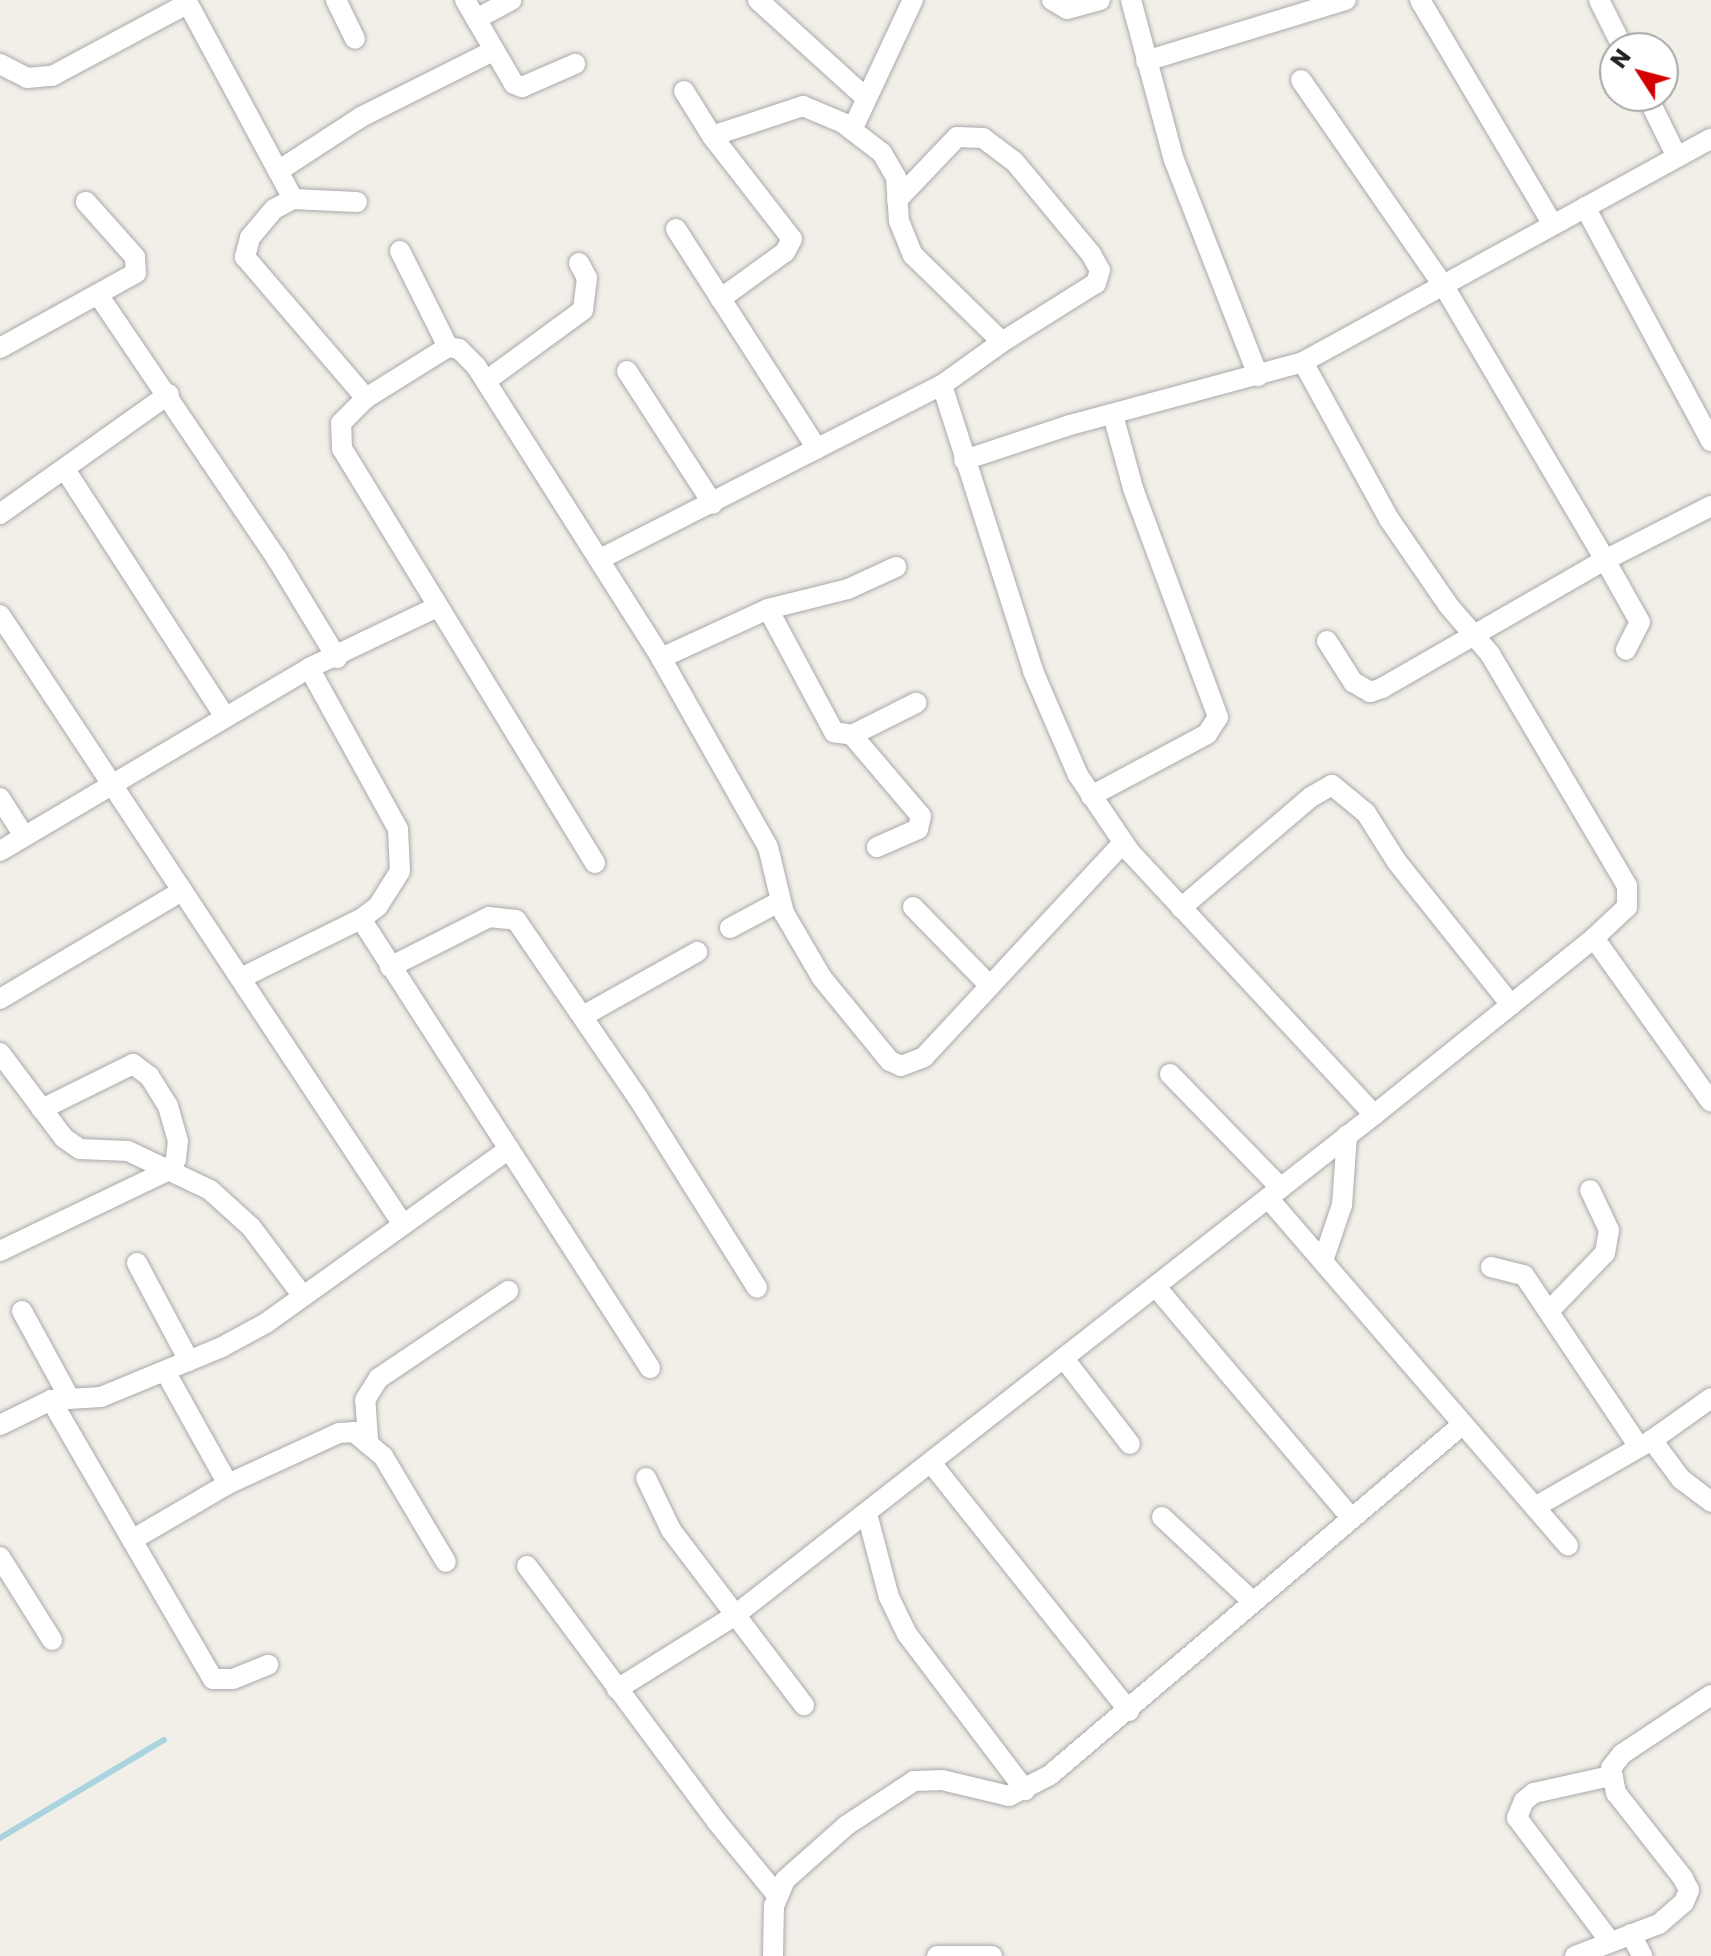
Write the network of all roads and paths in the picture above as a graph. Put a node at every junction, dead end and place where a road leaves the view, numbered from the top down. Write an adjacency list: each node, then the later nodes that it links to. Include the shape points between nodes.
1 (336, 0): 15 (street)
2 (465, 0): 13 (street)
3 (511, 0): 13 (street)
4 (758, 0): 22 (street)
5 (913, 0): 22 (street)
6 (1052, 0): 7 (street, via 1067,9)
7 (1100, 0)
8 (1131, 0): 17 (street)
9 (1346, 0): 17 (street)
10 (1420, 0): 34 (street)
11 (1599, 0): 14 (street)
12 (186, 2): 18 (street, via 52,76 27,78); 28 (street)
13 (476, 19): 16 (street)
14 (1615, 32)
15 (355, 39)
16 (493, 51): 19 (street, via 509,80 522,87); 28 (street, via 361,117)
17 (1146, 61): 46 (street, via 1179,174)
18 (0, 64)
19 (575, 64)
20 (1301, 80): 38 (street)
21 (684, 91): 25 (street)
22 (866, 98): 24 (street)
23 (1655, 112): 27 (street)
24 (852, 130): 25 (street, via 803,106); 30 (street, via 893,168)
25 (712, 136): 40 (street, via 792,239 781,255)
26 (1711, 139): 27 (street)
27 (1677, 157): 33 (street)
28 (278, 171): 29 (street)
29 (293, 199): 32 (street); 50 (street, via 274,209 250,238 245,257)
30 (897, 200): 41 (street, via 913,255); 41 (street, via 957,137 983,138 1014,161 1091,254 1100,270 1096,283)
31 (86, 202): 39 (street, via 138,266 133,277)
32 (357, 202)
33 (1585, 207): 34 (street); 52 (street)
34 (1553, 225): 38 (street)
35 (676, 229): 40 (street)
36 (400, 251): 42 (street)
37 (579, 263): 47 (street, via 587,278 583,310)
38 (1445, 288): 44 (street); 60 (street)
39 (99, 296): 43 (street); 49 (street)
40 (720, 299): 53 (street)
41 (1002, 342): 48 (street)
42 (448, 347): 47 (street, via 459,349); 50 (street)
43 (0, 348)
44 (1303, 362): 46 (street); 65 (street, via 1389,519)
45 (627, 371): 56 (street)
46 (1258, 376): 51 (street)
47 (486, 381): 59 (street)
48 (942, 385): 53 (street); 54 (street)
49 (169, 394): 55 (street); 68 (street)
50 (366, 398): 62 (street, via 341,423 342,449)
51 (1113, 415): 54 (street); 75 (street, via 1133,488 1218,717 1207,734)
52 (1711, 441)
53 (817, 449): 56 (street)
54 (964, 460): 75 (street, via 1052,723)
55 (66, 471): 58 (street); 72 (street)
56 (713, 504): 59 (street)
57 (1711, 506): 60 (street)
58 (0, 514)
59 (600, 559): 69 (street)
60 (1605, 560): 65 (street); 67 (street, via 1640,622)
61 (896, 567): 63 (street, via 848,589)
62 (437, 607): 68 (street); 81 (street)
63 (768, 609): 69 (street); 73 (street, via 830,727 840,735)
64 (0, 615): 74 (street)
65 (1477, 637): 66 (street, via 1370,692 1353,682); 88 (street, via 1627,886 1627,907)
66 (1327, 641)
67 (1626, 650)
68 (337, 658): 70 (street)
69 (661, 658): 83 (street, via 768,847 780,882)
70 (309, 668): 72 (street); 86 (street, via 398,829 400,871 378,906)
71 (916, 703): 73 (street)
72 (225, 717): 74 (street)
73 (852, 735): 78 (street, via 921,816 918,829)
74 (110, 784): 77 (street); 82 (street)
75 (1091, 796): 79 (street)
76 (0, 798): 77 (street)
77 (24, 836): 80 (street)
78 (877, 847)
79 (1126, 848): 85 (street); 92 (street)
80 (0, 851)
81 (595, 863)
82 (182, 891): 91 (street); 93 (street)
83 (779, 902): 87 (street); 92 (street, via 822,978 879,1052 901,1066 924,1057)
84 (913, 907): 92 (street)
85 (1181, 908): 94 (street, via 1332,785 1366,813 1413,883); 100 (street)
86 (361, 919): 90 (street); 91 (street)
87 (730, 928)
88 (1594, 938): 94 (street); 98 (street)
89 (697, 952): 95 (street)
90 (390, 967): 95 (street, via 503,914 526,931); 102 (street)
91 (241, 978): 106 (street)
92 (990, 986)
93 (2, 991)
94 (1511, 1005): 100 (street)
95 (583, 1016): 112 (street)
96 (0, 1053): 99 (street)
97 (1170, 1074): 105 (street)
98 (1711, 1102)
99 (42, 1109): 103 (street, via 64,1138 80,1149 128,1151); 103 (street, via 133,1064 149,1076 175,1126 178,1141)
100 (1374, 1115): 101 (street)
101 (1347, 1135): 105 (street); 108 (street, via 1342,1205)
102 (509, 1149): 106 (street); 119 (street)
103 (171, 1169): 107 (street); 114 (street, via 229,1205)
104 (1590, 1190): 115 (street, via 1609,1230 1605,1253)
105 (1274, 1193): 108 (street); 111 (street)
106 (402, 1223): 114 (street)
107 (0, 1251)
108 (1323, 1261): 123 (street)
109 (137, 1263): 118 (street)
110 (1491, 1267): 115 (street, via 1516,1269)
111 (1156, 1287): 117 (street); 135 (street)
112 (757, 1288)
113 (508, 1291): 125 (street, via 379,1378 365,1400)
114 (302, 1295): 118 (street, via 266,1323)
115 (1550, 1310): 126 (street)
116 (22, 1311): 122 (street)
117 (1065, 1360): 127 (street); 128 (street)
118 (189, 1361): 120 (street)
119 (650, 1368)
120 (165, 1371): 122 (street, via 101,1397); 130 (street)
121 (1711, 1398): 126 (street)
122 (60, 1400): 124 (street); 136 (street)
123 (1463, 1424): 132 (street); 135 (street)
124 (0, 1425)
125 (368, 1439): 130 (street, via 339,1433); 139 (street)
126 (1645, 1443): 131 (street); 132 (street)
127 (1130, 1444)
128 (932, 1464): 133 (street); 148 (street)
129 (646, 1478): 142 (street, via 671,1530)
130 (228, 1484): 136 (street)
131 (1711, 1502)
132 (1535, 1507): 137 (street)
133 (867, 1514): 142 (street); 150 (street, via 889,1597 907,1634)
134 (1162, 1517): 141 (street)
135 (1351, 1518): 141 (street)
136 (132, 1540): 144 (street, via 213,1679 233,1679)
137 (1568, 1545)
138 (0, 1557): 143 (street)
139 (446, 1562)
140 (527, 1566): 145 (street)
141 (1252, 1601): 148 (street)
142 (734, 1616): 145 (street); 147 (street)
143 (52, 1640)
144 (268, 1665)
145 (617, 1689): 151 (street)
146 (1711, 1695): 149 (street, via 1622,1754)
147 (804, 1705)
148 (1129, 1711): 150 (street)
149 (1610, 1776): 152 (street, via 1616,1793 1689,1890 1675,1913); 153 (street, via 1534,1793 1517,1818)
150 (1025, 1790): 151 (street, via 998,1796 942,1780 914,1781 847,1825 785,1880)
151 (777, 1895): 154 (street)
152 (1631, 1934): 153 (street); 158 (street)
153 (1609, 1940): 157 (street)
154 (773, 1956)
155 (937, 1956): 156 (street)
156 (992, 1956)
157 (1575, 1956)
158 (1642, 1956)

